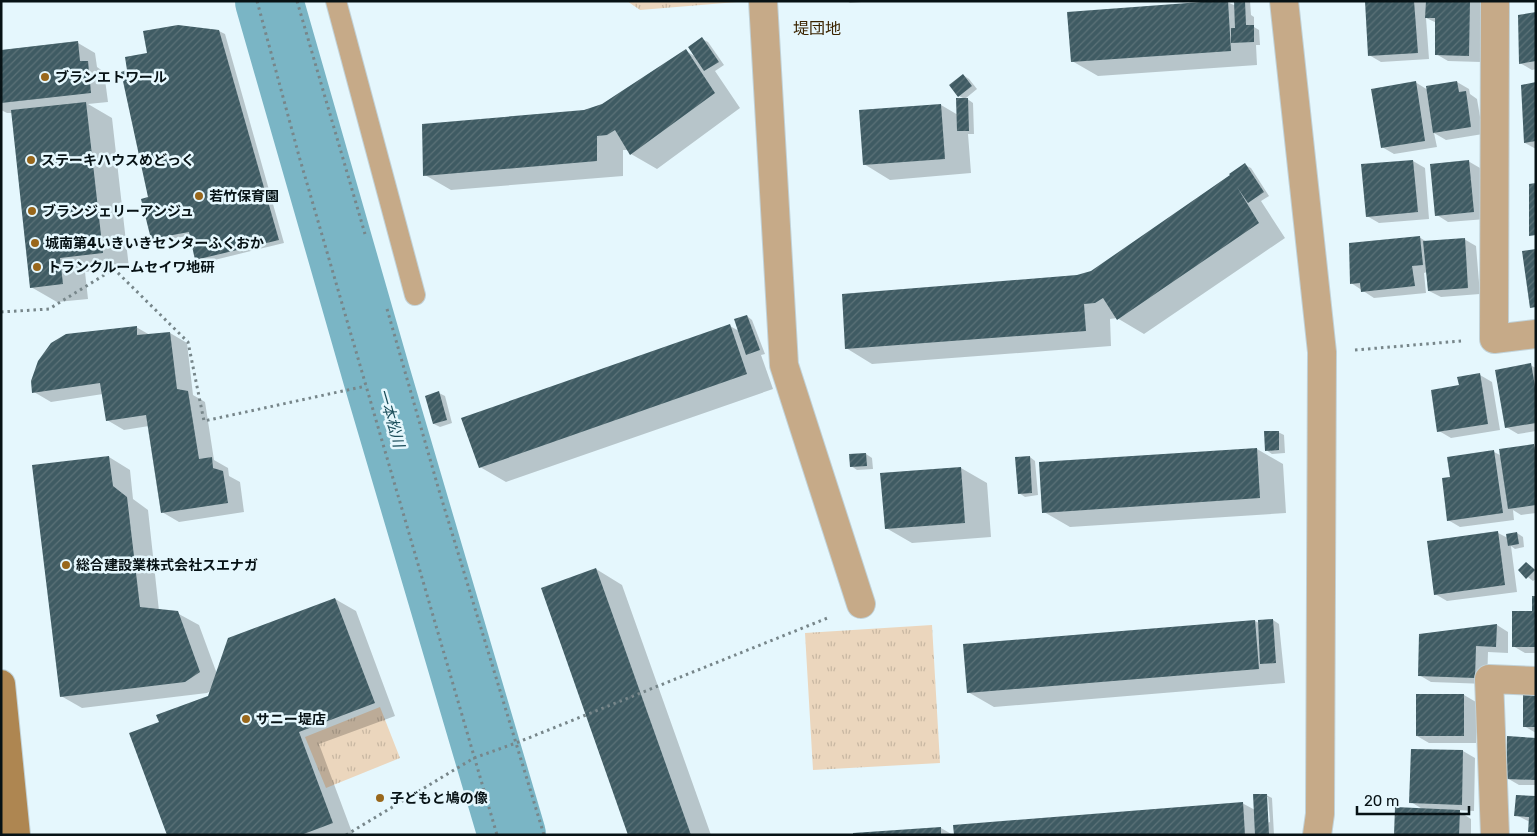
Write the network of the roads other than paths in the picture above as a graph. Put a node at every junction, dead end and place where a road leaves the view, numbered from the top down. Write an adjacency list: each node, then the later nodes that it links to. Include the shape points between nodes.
1 (336, 1): 5 (lane)
2 (763, 1): 7 (street, via 784,365)
3 (1284, 1): 11 (street, via 1322,352 1320,814)
4 (1495, 1): 6 (street, via 1494,338)
5 (415, 295)
6 (1536, 334)
7 (861, 604)
8 (1536, 680): 12 (street, via 1489,679)
9 (1, 684): 10 (main road)
10 (16, 835)
11 (1317, 835)
12 (1495, 835)

